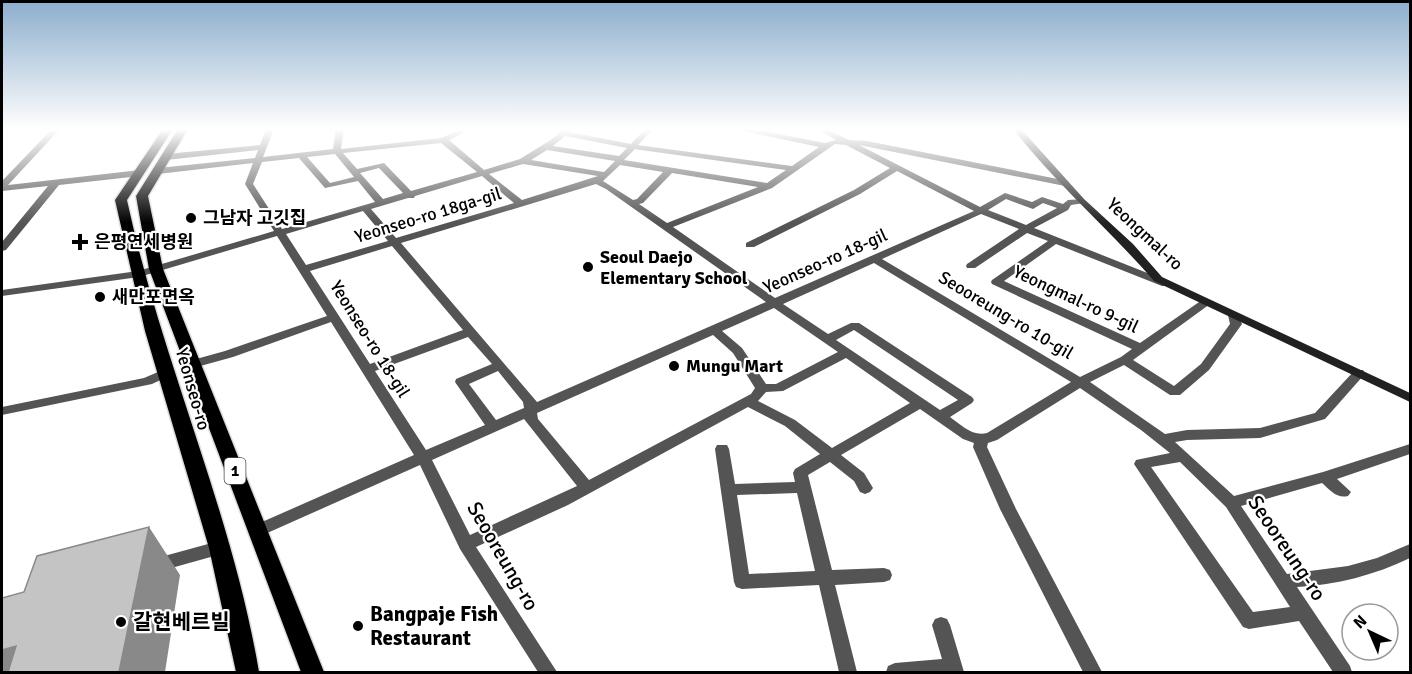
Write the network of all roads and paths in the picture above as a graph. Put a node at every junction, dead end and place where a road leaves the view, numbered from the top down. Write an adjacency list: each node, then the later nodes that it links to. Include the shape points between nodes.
1 (26, 160): 28 (street)
2 (148, 160): 21 (main road, Yeonseo-ro / 1)
3 (164, 160): 19 (main road, Yeonseo-ro / 1)
4 (255, 160): 19 (street)
5 (259, 160): 39 (street, Yeonseo-ro 18-gil, via 249,184)
6 (306, 160): 22 (street, via 328,186)
7 (345, 160): 22 (street)
8 (466, 160): 23 (street)
9 (620, 160): 24 (street)
10 (622, 160): 20 (street)
11 (738, 160): 18 (street)
12 (807, 160): 18 (street)
13 (882, 160): 17 (street)
14 (953, 160): 26 (street)
15 (1045, 160): 26 (street, Yeongmal-ro)
16 (523, 161): 23 (street); 24 (street)
17 (896, 168): 36 (street); 42 (street, via 857,192)
18 (796, 169): 27 (street)
19 (158, 171): 47 (main road, Yeonseo-ro / 1, via 142,196)
20 (670, 171): 27 (street); 31 (street, via 640,201)
21 (140, 173): 25 (street); 47 (main road, Yeonseo-ro / 1, via 121,200 128,241)
22 (357, 175): 29 (street, via 381,165); 32 (street)
23 (483, 175): 29 (street); 33 (street)
24 (601, 178): 31 (street); 33 (street, Yeonseo-ro 18ga-gil)
25 (56, 182): 28 (street); 43 (street)
26 (1065, 183): 30 (street, Yeongmal-ro)
27 (769, 186): 37 (street)
28 (2, 187)
29 (411, 196): 32 (street)
30 (1081, 201): 34 (street, Yeongmal-ro 9-gil, via 1068,203); 48 (street, Yeongmal-ro, via 1158,279)
31 (632, 203): 37 (street)
32 (382, 204): 35 (street)
33 (521, 204): 41 (street, Yeonseo-ro 18ga-gil)
34 (1065, 208): 36 (street, Yeonseo-ro 18-gil, via 1042,200 1033,206 1005,196); 38 (street, Yeongmal-ro 9-gil)
35 (366, 209): 39 (street); 41 (street)
36 (979, 210): 38 (street); 44 (street, Yeonseo-ro 18-gil)
37 (665, 227): 51 (street)
38 (1026, 229): 40 (street); 45 (street, Yeongmal-ro 9-gil)
39 (282, 234): 46 (street, Yeonseo-ro 18-gil); 47 (street)
40 (1055, 240): 48 (street); 57 (street, Yeongmal-ro 9-gil, via 996,282)
41 (396, 242): 46 (street, Yeonseo-ro 18ga-gil); 55 (street)
42 (750, 244)
43 (2, 248)
44 (874, 259): 51 (street, Yeonseo-ro 18-gil); 65 (street, Seooreung-ro 10-gil)
45 (971, 266)
46 (304, 269): 53 (street, Yeonseo-ro 18-gil)
47 (147, 272): 49 (street); 60 (main road, Yeonseo-ro / 1); 63 (main road, Yeonseo-ro / 1)
48 (1170, 286): 50 (street, Yeongmal-ro)
49 (2, 293)
50 (1206, 302): 52 (street, Yeongmal-ro); 57 (street)
51 (774, 303): 54 (street, Yeonseo-ro 18-gil); 56 (street)
52 (1234, 315): 59 (street, via 1236,324 1205,367 1175,392); 64 (street, Yeongmal-ro)
53 (335, 316): 60 (street); 62 (street, Yeonseo-ro 18-gil)
54 (713, 329): 66 (street, via 738,351); 71 (street, Yeonseo-ro 18-gil)
55 (470, 332): 61 (street); 62 (street)
56 (826, 340): 58 (street); 72 (street, via 855,325 968,400)
57 (1140, 348): 59 (street)
58 (846, 353): 66 (street, via 778,388); 69 (street)
59 (1125, 360): 65 (street)
60 (193, 364): 88 (main road, Yeonseo-ro / 1)
61 (499, 366): 71 (street, via 530,401); 73 (street, via 461,382)
62 (368, 369): 80 (street, Yeonseo-ro 18-gil)
63 (165, 373): 70 (street, via 147,381); 90 (main road, Yeonseo-ro / 1)
64 (1359, 373): 67 (street, Yeongmal-ro); 75 (street, via 1320,416 1260,433 1187,435)
65 (1080, 382): 74 (street, Seooreung-ro 10-gil, via 992,438); 75 (street, Seooreung-ro)
66 (762, 388): 68 (street)
67 (1410, 398)
68 (747, 401): 78 (street, via 790,423); 83 (street)
69 (920, 403): 72 (street); 78 (street)
70 (2, 411)
71 (530, 411): 73 (street, Yeonseo-ro 18-gil); 83 (street, via 531,420)
72 (940, 417): 74 (street)
73 (494, 428): 80 (street, Yeonseo-ro 18-gil)
74 (981, 440): 104 (street, via 980,447 1008,509)
75 (1162, 440): 79 (street, Seooreung-ro)
76 (723, 449): 85 (street)
77 (1410, 449): 81 (street)
78 (832, 456): 82 (street, via 800,473); 84 (street, via 860,477)
79 (1183, 456): 87 (street, Seooreung-ro); 96 (street, via 1141,464 1249,621)
80 (424, 459): 88 (street, Yeonseo-ro 18-gil); 89 (street, Seooreung-ro)
81 (1324, 477): 86 (street); 87 (street)
82 (803, 487): 85 (street); 94 (street)
83 (587, 488): 89 (street)
84 (865, 488)
85 (729, 490): 94 (street, via 742,582)
86 (1343, 492)
87 (1231, 503): 95 (street, Seooreung-ro)
88 (259, 530): 100 (main road, Yeonseo-ro / 1)
89 (466, 544): 101 (street, Seooreung-ro)
90 (219, 548): 92 (street); 99 (main road, Yeonseo-ro / 1)
91 (1410, 551): 95 (street, via 1384,564)
92 (135, 572)
93 (884, 575): 94 (street)
94 (826, 578): 102 (street)
95 (1283, 581): 96 (street, Seooreung-ro)
96 (1304, 612): 105 (street, Seooreung-ro)
97 (940, 625): 98 (street)
98 (954, 670): 103 (street)
99 (248, 672)
100 (313, 672)
101 (548, 672)
102 (848, 672)
103 (894, 672)
104 (1093, 672)
105 (1343, 672)

